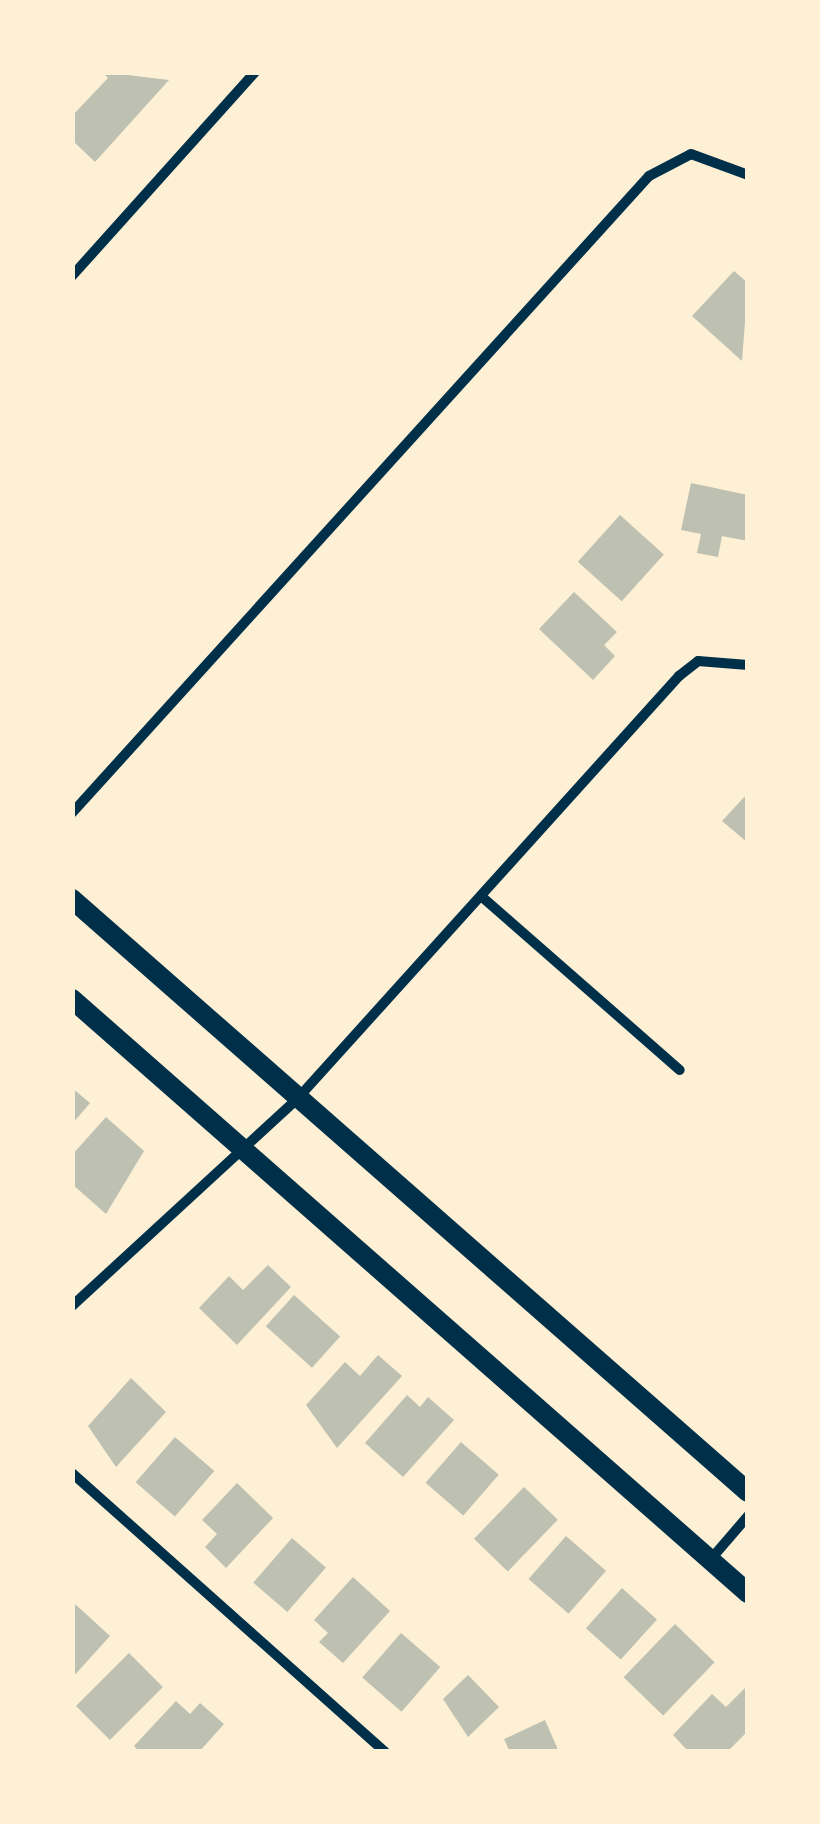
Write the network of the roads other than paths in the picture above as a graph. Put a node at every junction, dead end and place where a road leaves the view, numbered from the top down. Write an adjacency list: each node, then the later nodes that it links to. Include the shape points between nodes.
1 (255, 72): 3 (street)
2 (748, 174): 5 (street, via 691,154 649,176)
3 (72, 276)
4 (748, 665): 6 (street, via 698,661)
5 (72, 813)
6 (480, 896): 9 (street); 10 (street)
7 (72, 899): 10 (main road)
8 (72, 999): 11 (main road)
9 (680, 1070)
10 (298, 1098): 11 (street); 14 (main road)
11 (243, 1150): 12 (street); 16 (main road)
12 (72, 1306)
13 (72, 1473): 18 (street)
14 (748, 1492)
15 (748, 1516): 16 (street)
16 (710, 1560): 17 (main road)
17 (748, 1593)
18 (385, 1752)

